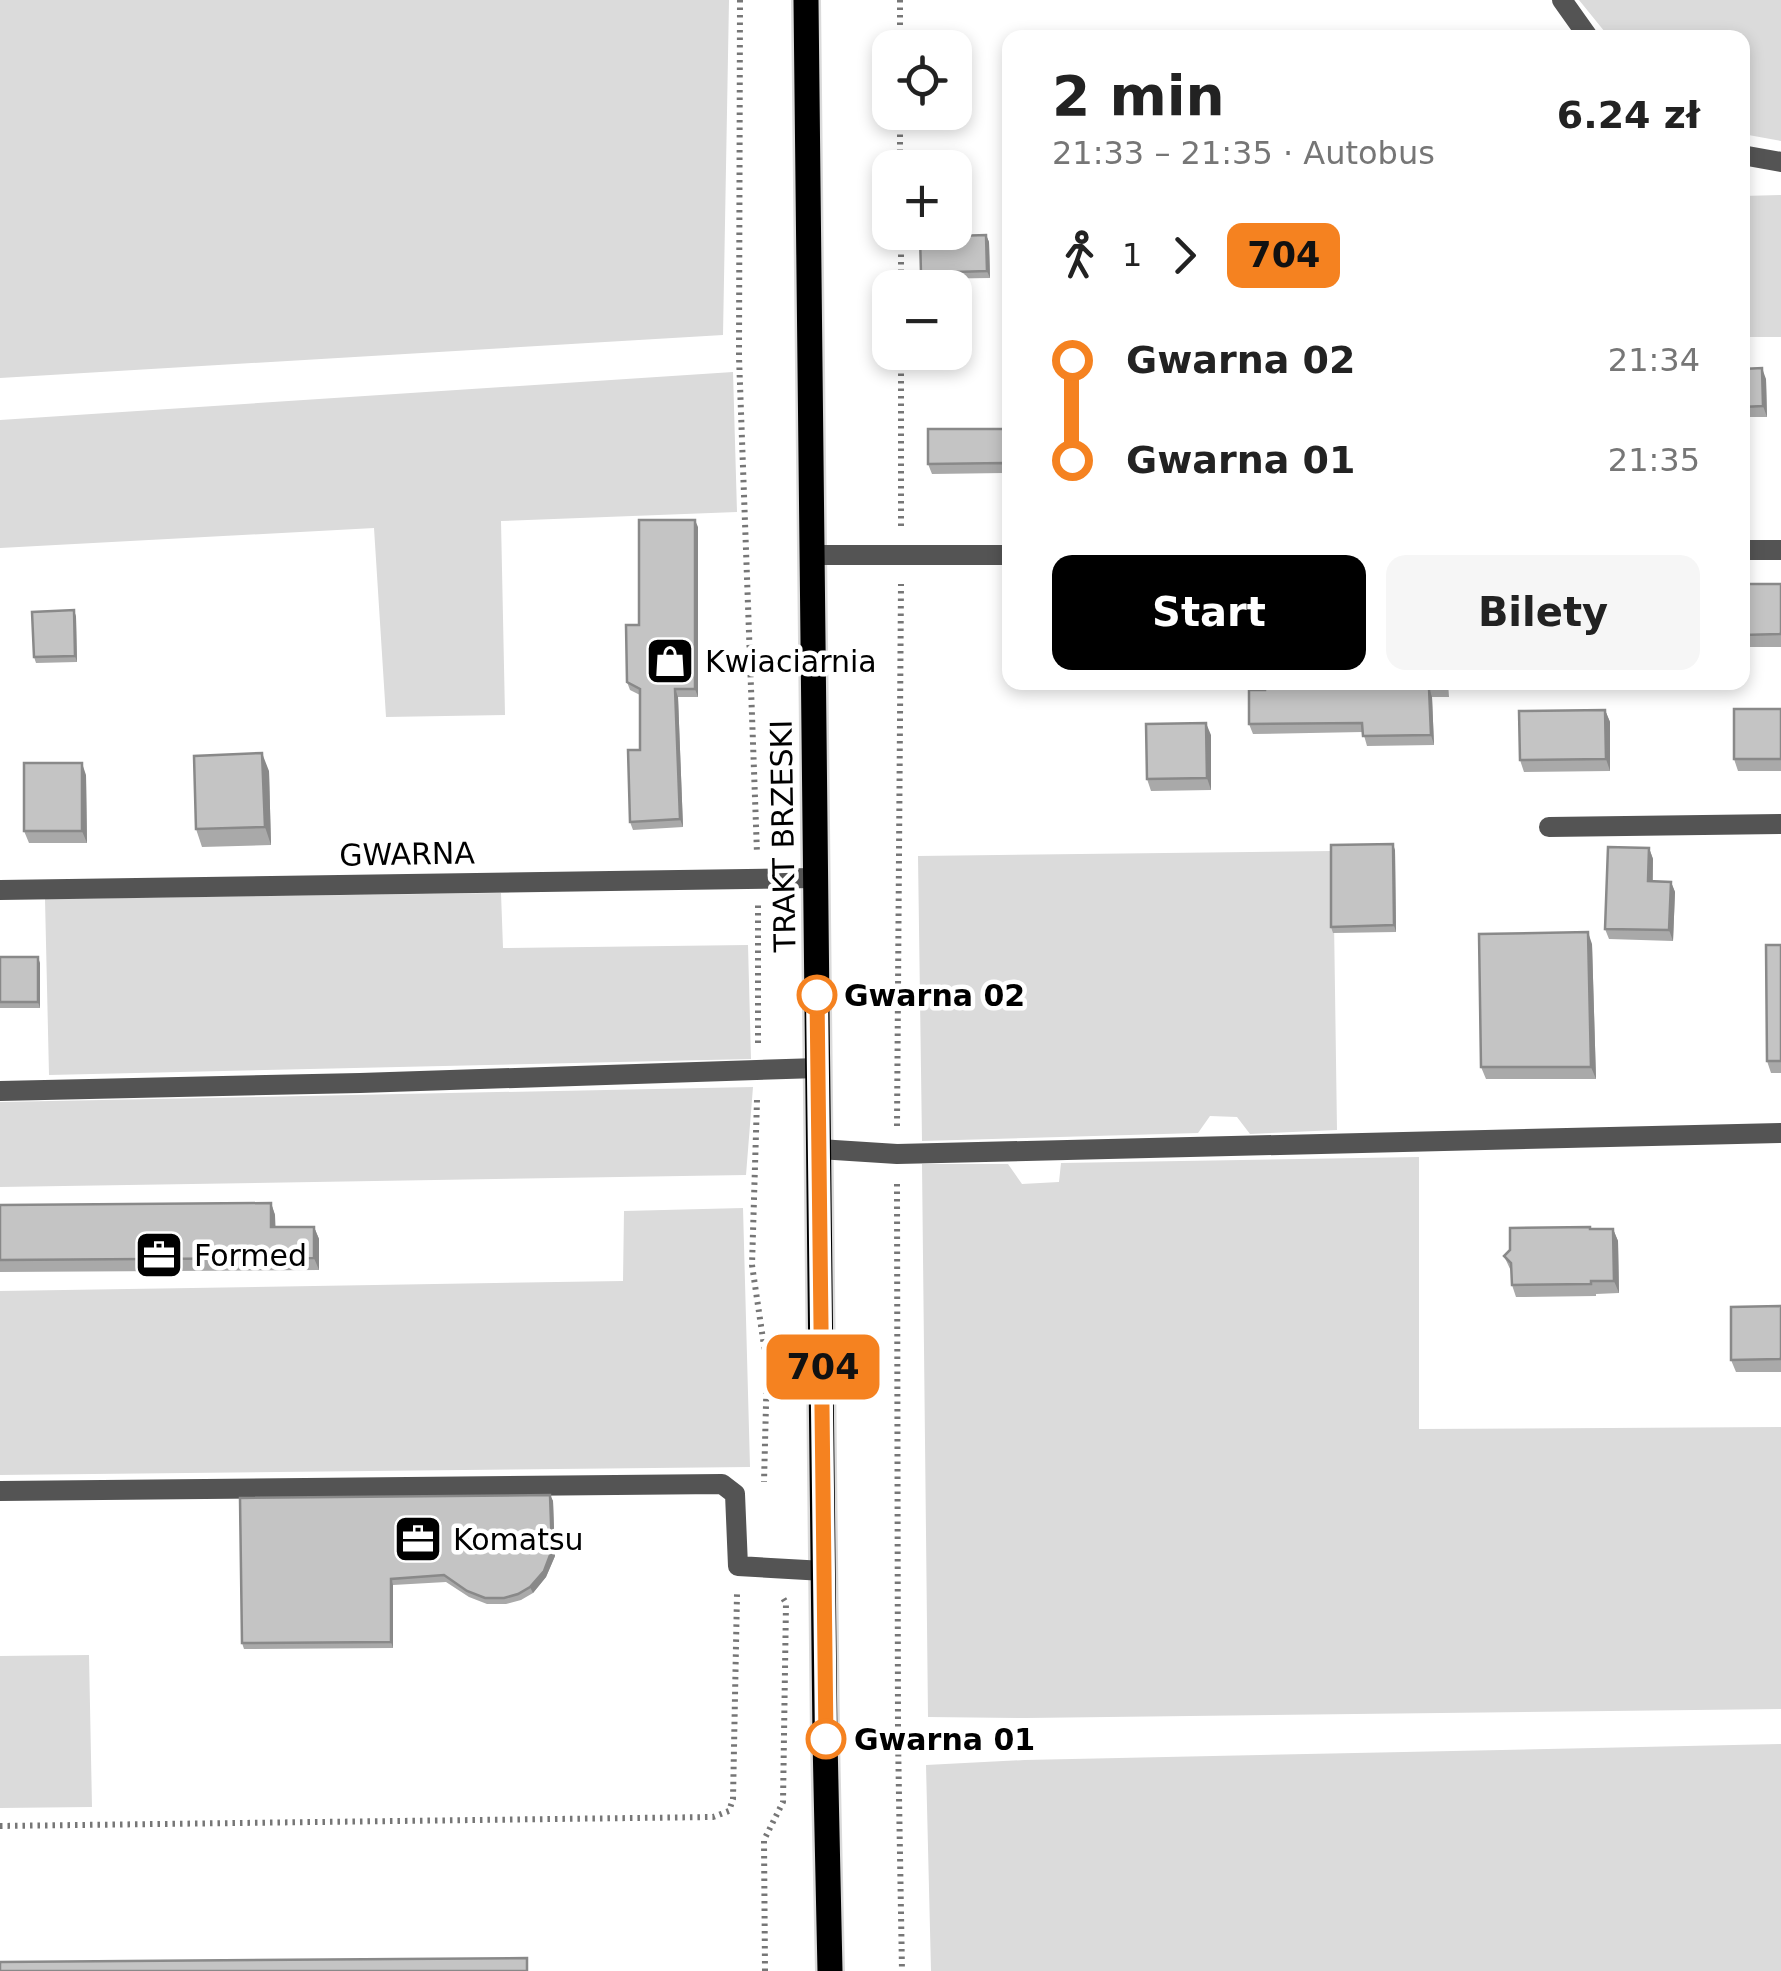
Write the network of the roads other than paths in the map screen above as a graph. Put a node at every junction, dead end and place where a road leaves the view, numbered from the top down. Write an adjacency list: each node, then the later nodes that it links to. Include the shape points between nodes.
1 (806, 0): 8 (main road, TRAKT BRZESKI)
2 (1562, 0): 3 (street)
3 (1583, 30)
4 (1750, 156): 5 (street)
5 (1781, 162)
6 (1750, 550): 7 (street)
7 (1781, 550)
8 (812, 554): 9 (street); 12 (main road, TRAKT BRZESKI)
9 (1002, 555)
10 (1781, 824): 11 (street)
11 (1549, 827)
12 (816, 878): 13 (street, GWARNA); 14 (main road, TRAKT BRZESKI)
13 (0, 890)
14 (818, 1068): 15 (street); 17 (main road, TRAKT BRZESKI)
15 (0, 1091)
16 (1781, 1133): 17 (street, via 897,1154)
17 (819, 1149): 19 (main road, TRAKT BRZESKI)
18 (0, 1490): 19 (street, via 722,1484 735,1494 738,1566)
19 (824, 1571): 20 (main road, TRAKT BRZESKI)
20 (830, 1971)

